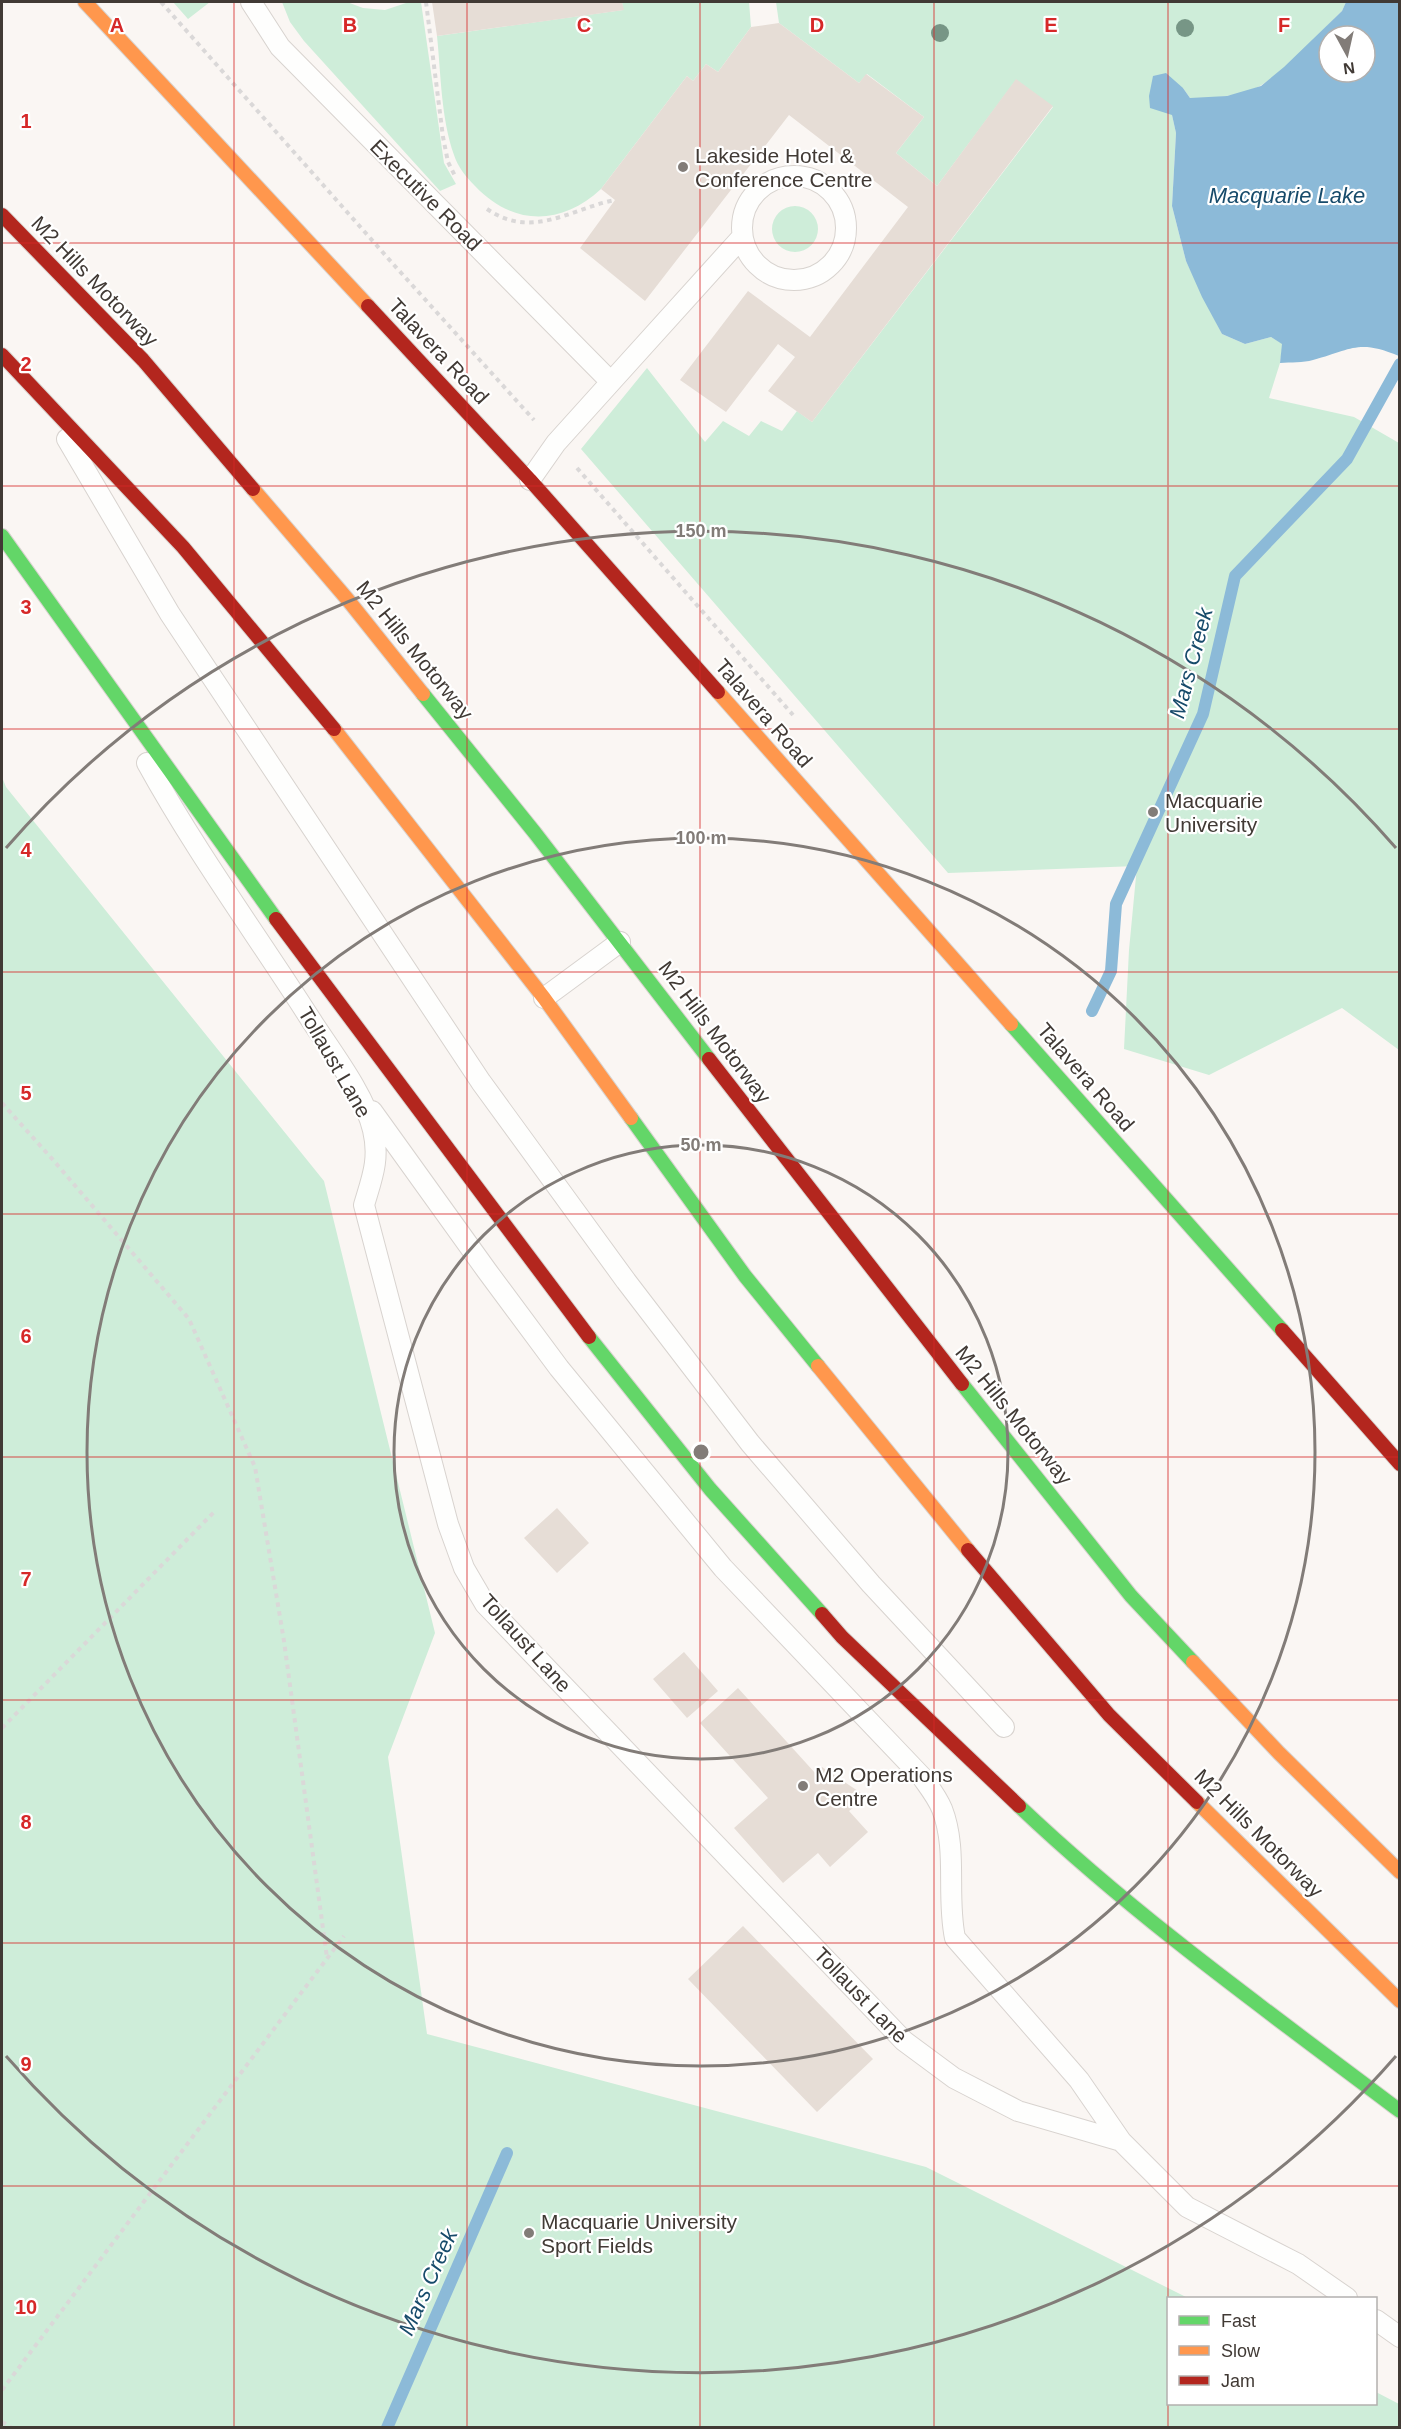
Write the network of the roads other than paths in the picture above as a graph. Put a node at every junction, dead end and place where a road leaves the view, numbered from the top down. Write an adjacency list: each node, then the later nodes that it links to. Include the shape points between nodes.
1 (85, 2): 8 (main road, Talavera Road)
2 (251, 2): 6 (lane, Executive Road, via 280,47)
3 (2, 215): 11 (main road, M2 Hills Motorway, via 143,360 333,582)
4 (742, 237): 4 (lane, via 741,219 748,202 759,188 775,178 793,175 828,186 846,216 843,249 833,263 804,279 788,280 765,271 747,253); 6 (lane)
5 (2, 355): 7 (main road, M2 Hills Motorway)
6 (611, 382): 8 (lane, via 556,443)
7 (40, 393): 12 (main road, M2 Hills Motorway, via 183,547 310,698); 15 (lane, via 170,614 481,1082 750,1443 871,1584)
8 (530, 480): 14 (main road, Talavera Road)
9 (2, 536): 10 (main road)
10 (88, 657): 13 (lane, Tollaust Lane, via 179,821); 18 (main road, via 237,866 590,1339 710,1489 842,1637 1060,1845 1171,1938)
11 (620, 942): 12 (lane); 16 (main road, M2 Hills Motorway, via 890,1294 1131,1596 1279,1753)
12 (544, 999): 17 (main road, M2 Hills Motorway, via 745,1276 968,1550 1118,1724)
13 (355, 1088): 19 (lane, via 559,1368 723,1568 922,1777 941,1807 949,1833 955,1938 1079,2080); 19 (lane, Tollaust Lane, via 373,1128 378,1155 364,1205 448,1524 464,1568 485,1604 904,2041 954,2078 1018,2111)
14 (1400, 1464)
15 (1004, 1727)
16 (1400, 1872)
17 (1400, 2001)
18 (1400, 2111)
19 (1121, 2141): 20 (lane, Tollaust Lane, via 1187,2207 1298,2264)
20 (1346, 2297)
21 (1377, 2321): 22 (lane)
22 (1400, 2337)

